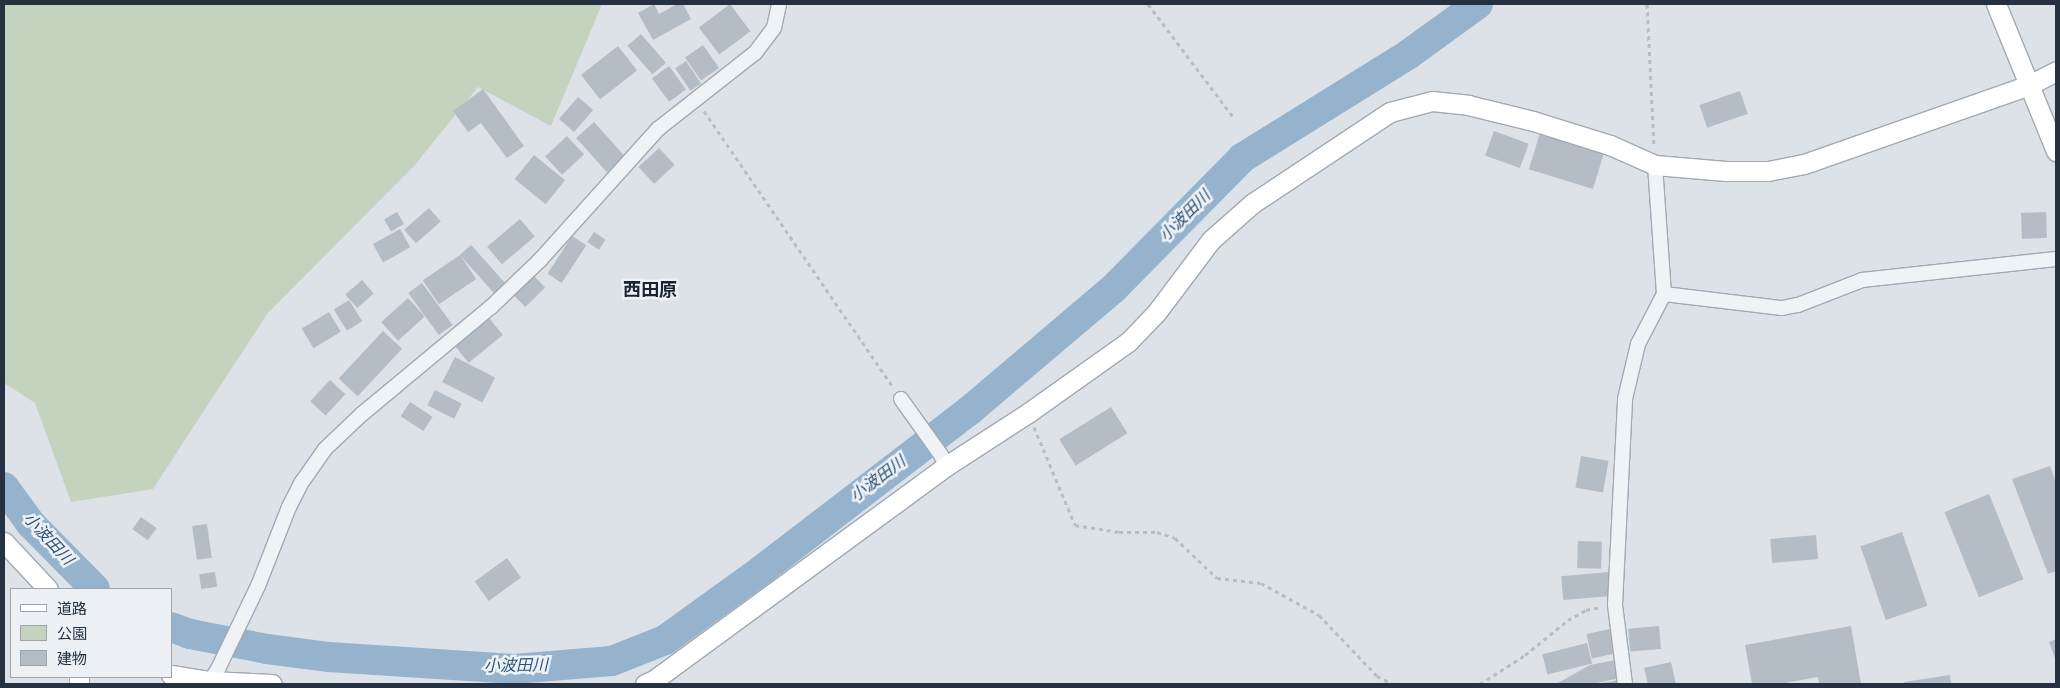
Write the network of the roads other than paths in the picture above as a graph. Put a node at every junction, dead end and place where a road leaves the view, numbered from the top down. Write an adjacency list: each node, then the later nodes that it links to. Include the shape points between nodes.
1 (779, 4): 14 (street, via 774,28 765,42 658,129 540,260 491,307 362,414 325,449 289,507 271,559)
2 (1996, 4): 4 (street)
3 (2056, 71): 4 (street)
4 (2029, 85): 5 (street); 6 (street, via 1804,164 1768,171)
5 (2056, 151)
6 (1655, 165): 8 (street); 10 (street, via 1610,145 1468,105 1432,101 1390,112 1253,203 1211,240 1156,313 1128,342 1028,413)
7 (2056, 259): 8 (street, via 1862,280 1782,308)
8 (1664, 294): 17 (street, via 1638,344 1625,399 1615,605)
9 (901, 399): 10 (street)
10 (944, 460): 15 (street)
11 (4, 542): 12 (street)
12 (47, 588)
13 (172, 675): 14 (street)
14 (214, 675): 16 (street)
15 (652, 683)
16 (272, 684)
17 (1625, 684)

